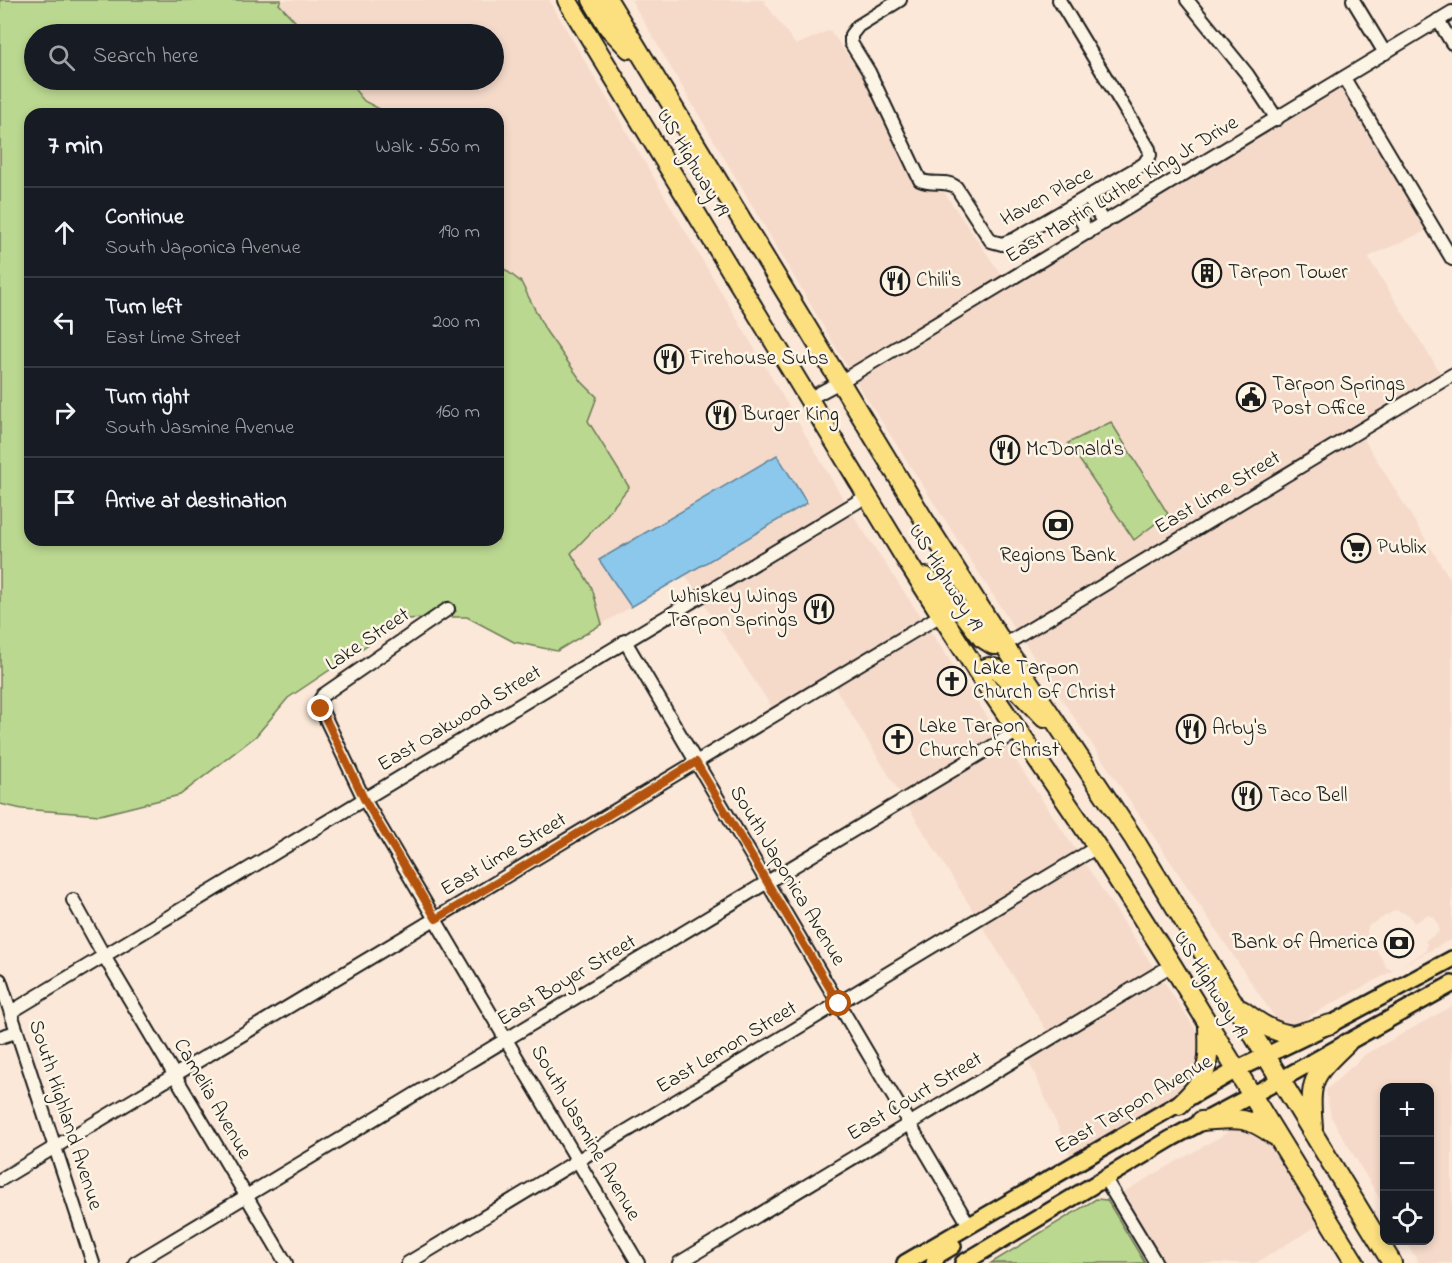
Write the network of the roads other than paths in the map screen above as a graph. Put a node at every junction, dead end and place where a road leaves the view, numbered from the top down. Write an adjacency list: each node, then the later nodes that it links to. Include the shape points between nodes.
1 (567, 0): 22 (highway, US Highway 19)
2 (592, 0): 12 (highway, via 608,27)
3 (608, 0): 12 (highway, US Highway 19)
4 (900, 0): 16 (street, Haven Place, via 858,26 850,38 920,180 947,182 956,187 991,241 998,244 1010,242)
5 (1059, 0): 15 (street, Haven Place, via 1149,148 1150,156 1144,164)
6 (1187, 0): 14 (street, via 1247,74)
7 (1353, 0): 11 (street)
8 (1452, 12): 9 (street, East Martin Luther King Jr Drive)
9 (1438, 20): 10 (street); 11 (street, East Martin Luther King Jr Drive)
10 (1452, 43)
11 (1385, 53): 13 (street, East Martin Luther King Jr Drive)
12 (651, 71): 21 (highway, US Highway 19)
13 (1344, 78): 14 (street, East Martin Luther King Jr Drive); 19 (street)
14 (1276, 119): 17 (street, East Martin Luther King Jr Drive)
15 (1088, 197): 16 (street, Haven Place); 17 (street)
16 (1073, 206): 18 (street)
17 (1104, 224): 18 (street, East Martin Luther King Jr Drive)
18 (1088, 233): 21 (street, East Martin Luther King Jr Drive)
19 (1452, 260)
20 (1452, 375): 28 (street, East Lime Street)
21 (840, 382): 22 (street, East Martin Luther King Jr Drive); 28 (highway, US Highway 19)
22 (810, 398): 23 (highway, US Highway 19)
23 (867, 496): 24 (highway, US Highway 19); 27 (street, East Oakwood Street)
24 (905, 558): 26 (highway, US Highway 19); 28 (highway, via 960,609 982,638 993,645)
25 (448, 609): 30 (street, Lake Street, via 323,695)
26 (941, 615): 29 (highway, US Highway 19); 33 (street, East Lime Street)
27 (625, 641): 33 (street, South Japonica Avenue); 34 (street, East Oakwood Street)
28 (1004, 645): 32 (highway, US Highway 19)
29 (977, 670): 31 (highway, US Highway 19); 32 (highway, via 989,667 1004,675)
30 (321, 709): 34 (street, South Jasmine Avenue)
31 (1018, 731): 35 (highway, US Highway 19); 36 (street, East Boyer Street)
32 (1071, 744): 45 (highway, US Highway 19)
33 (696, 762): 36 (street, South Japonica Avenue); 38 (street, East Lime Street)
34 (364, 799): 38 (street, South Jasmine Avenue); 39 (street, East Oakwood Street)
35 (1097, 848): 41 (highway, US Highway 19); 44 (street, East Lemon Street)
36 (768, 882): 44 (street, South Japonica Avenue); 51 (street, East Boyer Street)
37 (73, 900): 39 (street, Camelia Avenue)
38 (436, 919): 51 (street, South Jasmine Avenue); 55 (street, East Lime Street)
39 (104, 956): 46 (street, East Oakwood Street); 55 (street, Camelia Avenue)
40 (1452, 959): 48 (main road, East Tarpon Avenue)
41 (1172, 965): 47 (highway, US Highway 19); 60 (street, East Court Street)
42 (0, 980): 46 (street, South Highland Avenue)
43 (1452, 984): 52 (main road)
44 (839, 1004): 60 (street, South Japonica Avenue); 64 (street, East Lemon Street)
45 (1235, 1004): 48 (highway, via 1267,1028 1287,1035); 53 (highway, US Highway 19)
46 (10, 1012): 49 (street, South Highland Avenue)
47 (1208, 1024): 54 (highway, US Highway 19); 58 (highway, via 1207,1071)
48 (1331, 1024): 53 (main road, East Tarpon Avenue)
49 (16, 1032): 50 (street); 63 (street, South Highland Avenue)
50 (0, 1037)
51 (508, 1039): 64 (street, South Jasmine Avenue); 67 (street, East Boyer Street)
52 (1347, 1043): 56 (main road); 61 (highway, via 1318,1070 1313,1083)
53 (1266, 1056): 54 (main road, East Tarpon Avenue); 56 (highway, US Highway 19)
54 (1236, 1070): 57 (highway, US Highway 19); 58 (main road, East Tarpon Avenue)
55 (176, 1076): 63 (street, East Lime Street); 67 (street, Camelia Avenue)
56 (1280, 1080): 57 (main road); 61 (highway, US Highway 19)
57 (1251, 1095): 59 (main road); 62 (highway, US Highway 19)
58 (1179, 1105): 68 (main road, East Tarpon Avenue)
59 (1201, 1121): 62 (highway, via 1242,1119 1260,1125); 65 (main road)
60 (910, 1123): 69 (street, South Japonica Avenue); 75 (street, East Court Street)
61 (1313, 1133): 81 (highway, US Highway 19)
62 (1279, 1140): 80 (highway, US Highway 19)
63 (56, 1147): 66 (street, East Lime Street); 70 (street, South Highland Avenue)
64 (579, 1161): 73 (street, East Lemon Street); 74 (street, South Jasmine Avenue)
65 (1104, 1178): 78 (main road); 79 (street)
66 (0, 1180)
67 (246, 1196): 71 (street, East Boyer Street); 72 (street, Camelia Avenue)
68 (995, 1210): 69 (main road, East Tarpon Avenue); 77 (main road, via 986,1226 938,1255)
69 (969, 1225): 76 (main road, East Tarpon Avenue)
70 (93, 1263)
71 (135, 1263)
72 (286, 1263)
73 (408, 1263)
74 (638, 1263)
75 (679, 1263)
76 (905, 1263)
77 (934, 1263)
78 (963, 1263)
79 (1156, 1263)
80 (1355, 1263)
81 (1392, 1263)

